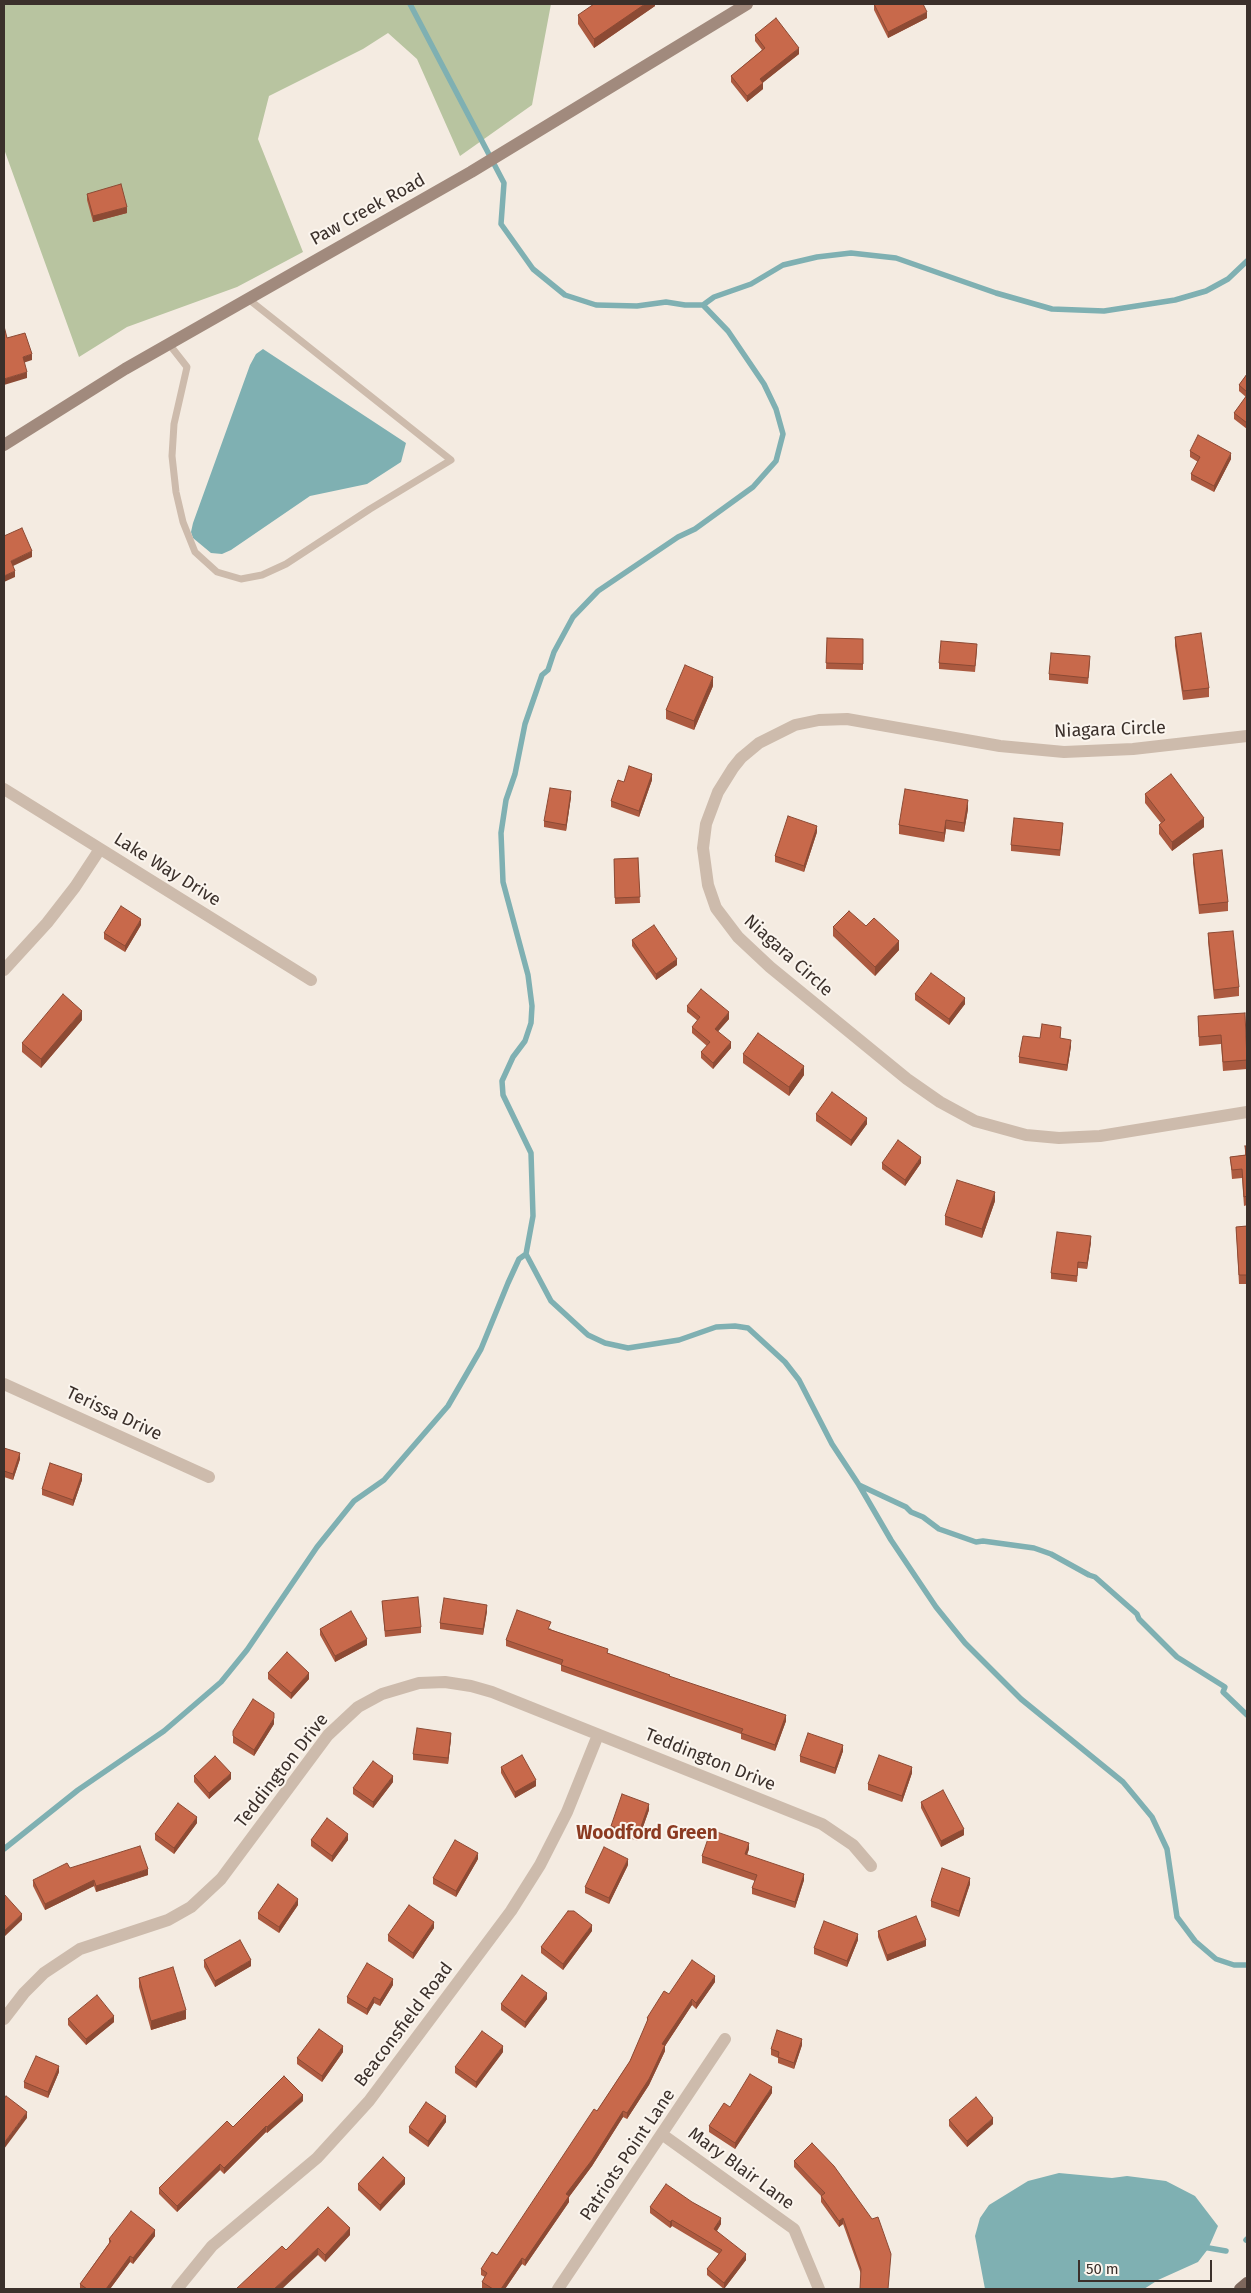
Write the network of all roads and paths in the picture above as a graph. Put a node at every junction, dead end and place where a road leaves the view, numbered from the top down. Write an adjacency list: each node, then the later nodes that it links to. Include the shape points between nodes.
1 (747, 4): 2 (street, Paw Creek Road, via 471,172)
2 (247, 298): 3 (street, Paw Creek Road); 3 (lane, via 451,460 286,564 262,575 241,579 217,572 195,552 176,492 172,456 174,424 187,367)
3 (169, 344): 4 (street, Paw Creek Road)
4 (4, 445)
5 (1247, 736): 10 (street, Niagara Circle, via 1141,748 1064,752 1000,746 847,719 819,720 795,725 759,743 741,758 715,800 706,824 703,848 708,885 716,908 738,937 907,1079 975,1121 1026,1135 1059,1138 1100,1136)
6 (4, 789): 7 (street, Lake Way Drive)
7 (100, 849): 8 (street, via 64,902); 9 (street, Lake Way Drive)
8 (4, 970)
9 (311, 980)
10 (1247, 1112)
11 (4, 1384): 12 (street, Terissa Drive)
12 (209, 1477)
13 (598, 1735): 14 (street, Teddington Drive, via 822,1824 853,1845); 15 (street, Teddington Drive, via 471,1686 419,1683 382,1694 358,1707 328,1735 221,1879 191,1908 168,1920 80,1949 44,1973); 19 (street, Beaconsfield Road, via 567,1812 540,1865 511,1911 369,2101 317,2158 212,2246)
14 (871, 1866)
15 (4, 2019)
16 (725, 2039): 17 (street, Patriots Point Lane)
17 (663, 2135): 20 (street, Patriots Point Lane); 21 (street, Mary Blair Lane, via 794,2229)
18 (1247, 2283): 22 (main road)
19 (177, 2289)
20 (558, 2289)
21 (819, 2289)
22 (1240, 2289)

